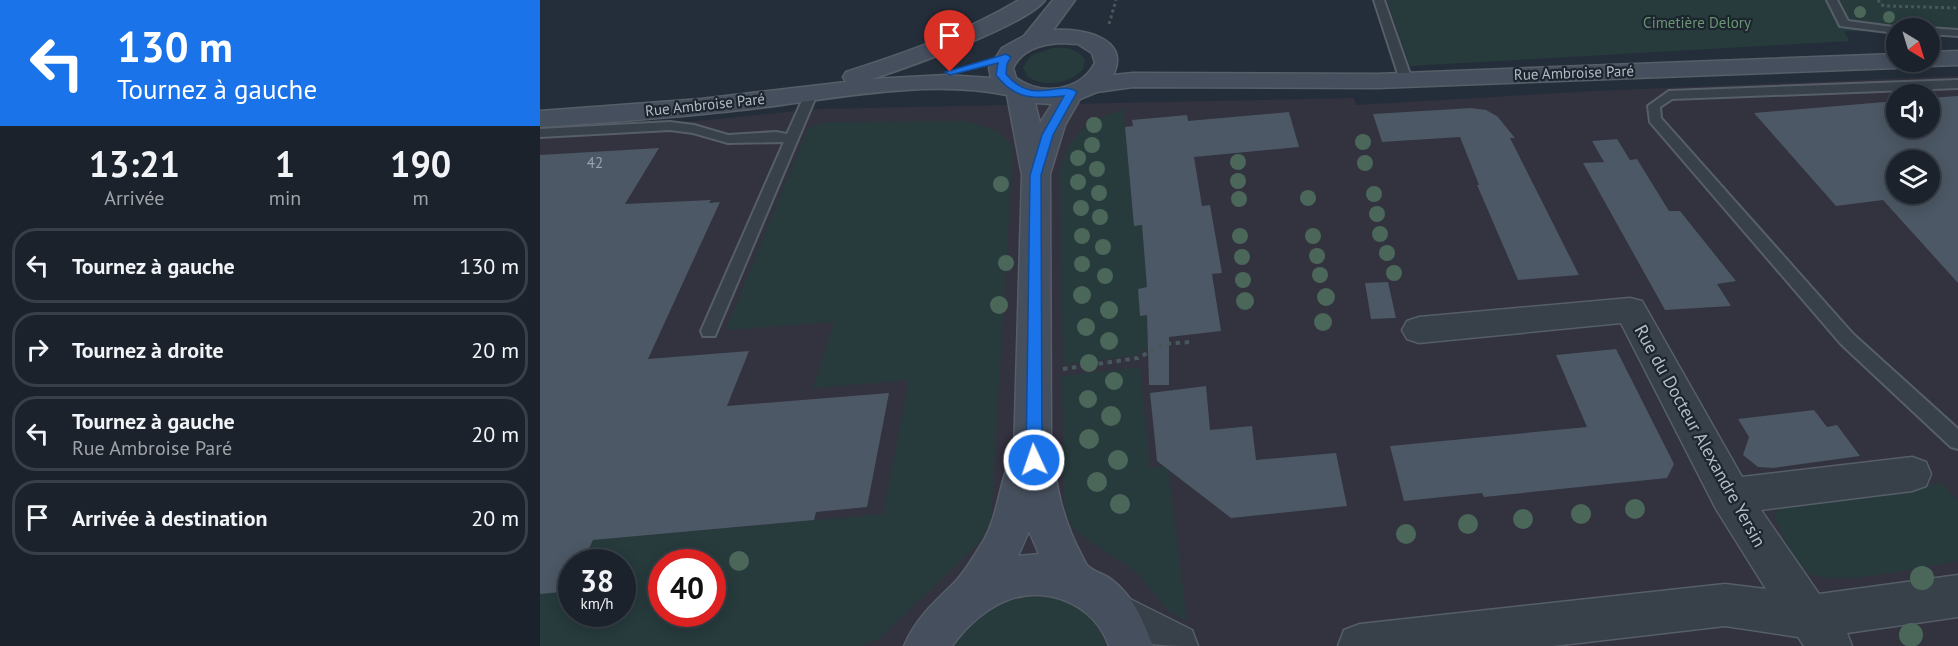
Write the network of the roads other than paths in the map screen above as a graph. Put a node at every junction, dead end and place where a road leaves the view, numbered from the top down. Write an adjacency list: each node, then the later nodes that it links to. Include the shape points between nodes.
1 (1034, 0): 22 (street, via 1003,19 886,68)
2 (1064, 0): 9 (street)
3 (1082, 0): 10 (street, via 1081,26)
4 (1379, 0): 16 (lane)
5 (1832, 0): 6 (lane, via 1844,24)
6 (1886, 29)
7 (1940, 32): 8 (lane)
8 (1958, 33)
9 (1032, 41): 10 (street, Rue Ambroise Paré, via 1061,36); 11 (street, Rue Ambroise Paré)
10 (1094, 44): 15 (street, Rue Ambroise Paré, via 1150,64); 20 (street, via 1107,57 1105,70)
11 (1006, 57): 18 (street, Rue Ambroise Paré); 19 (street, via 1000,71)
12 (1958, 58): 13 (street)
13 (1940, 59)
14 (1886, 61): 16 (street, Rue Ambroise Paré)
15 (1251, 80): 16 (street, Rue Ambroise Paré); 20 (street, Rue Ambroise Paré, via 1132,80)
16 (1406, 80)
17 (1958, 84): 29 (lane, via 1669,95 1654,106 1655,118 1847,339)
18 (869, 88): 19 (street, Rue Ambroise Paré, via 956,84); 21 (street, Rue Ambroise Paré)
19 (1014, 89): 20 (street, Rue Ambroise Paré, via 1043,96); 26 (street, via 1025,110)
20 (1081, 89): 26 (street, via 1047,135)
21 (811, 94): 22 (street, Rue Ambroise Paré); 25 (lane)
22 (752, 101): 23 (street, Rue Ambroise Paré)
23 (540, 119)
24 (540, 133): 25 (lane, via 670,126 728,139)
25 (793, 138): 28 (lane)
26 (1036, 175): 30 (street)
27 (1419, 330): 32 (street, Rue du Docteur Alexandre Yersin, via 1630,309)
28 (709, 331)
29 (1958, 441)
30 (1032, 443): 33 (street, via 1045,522); 35 (street, via 1008,537)
31 (1912, 474): 32 (street)
32 (1730, 496): 37 (street, Rue du Docteur Alexandre Yersin)
33 (1073, 580): 35 (street, via 1044,575 1014,578); 36 (street, via 1098,593)
34 (1958, 596): 37 (street)
35 (969, 599): 38 (street)
36 (1125, 631): 39 (street)
37 (1819, 632): 40 (street, via 1725,605)
38 (925, 641)
39 (1176, 646)
40 (1360, 646)

